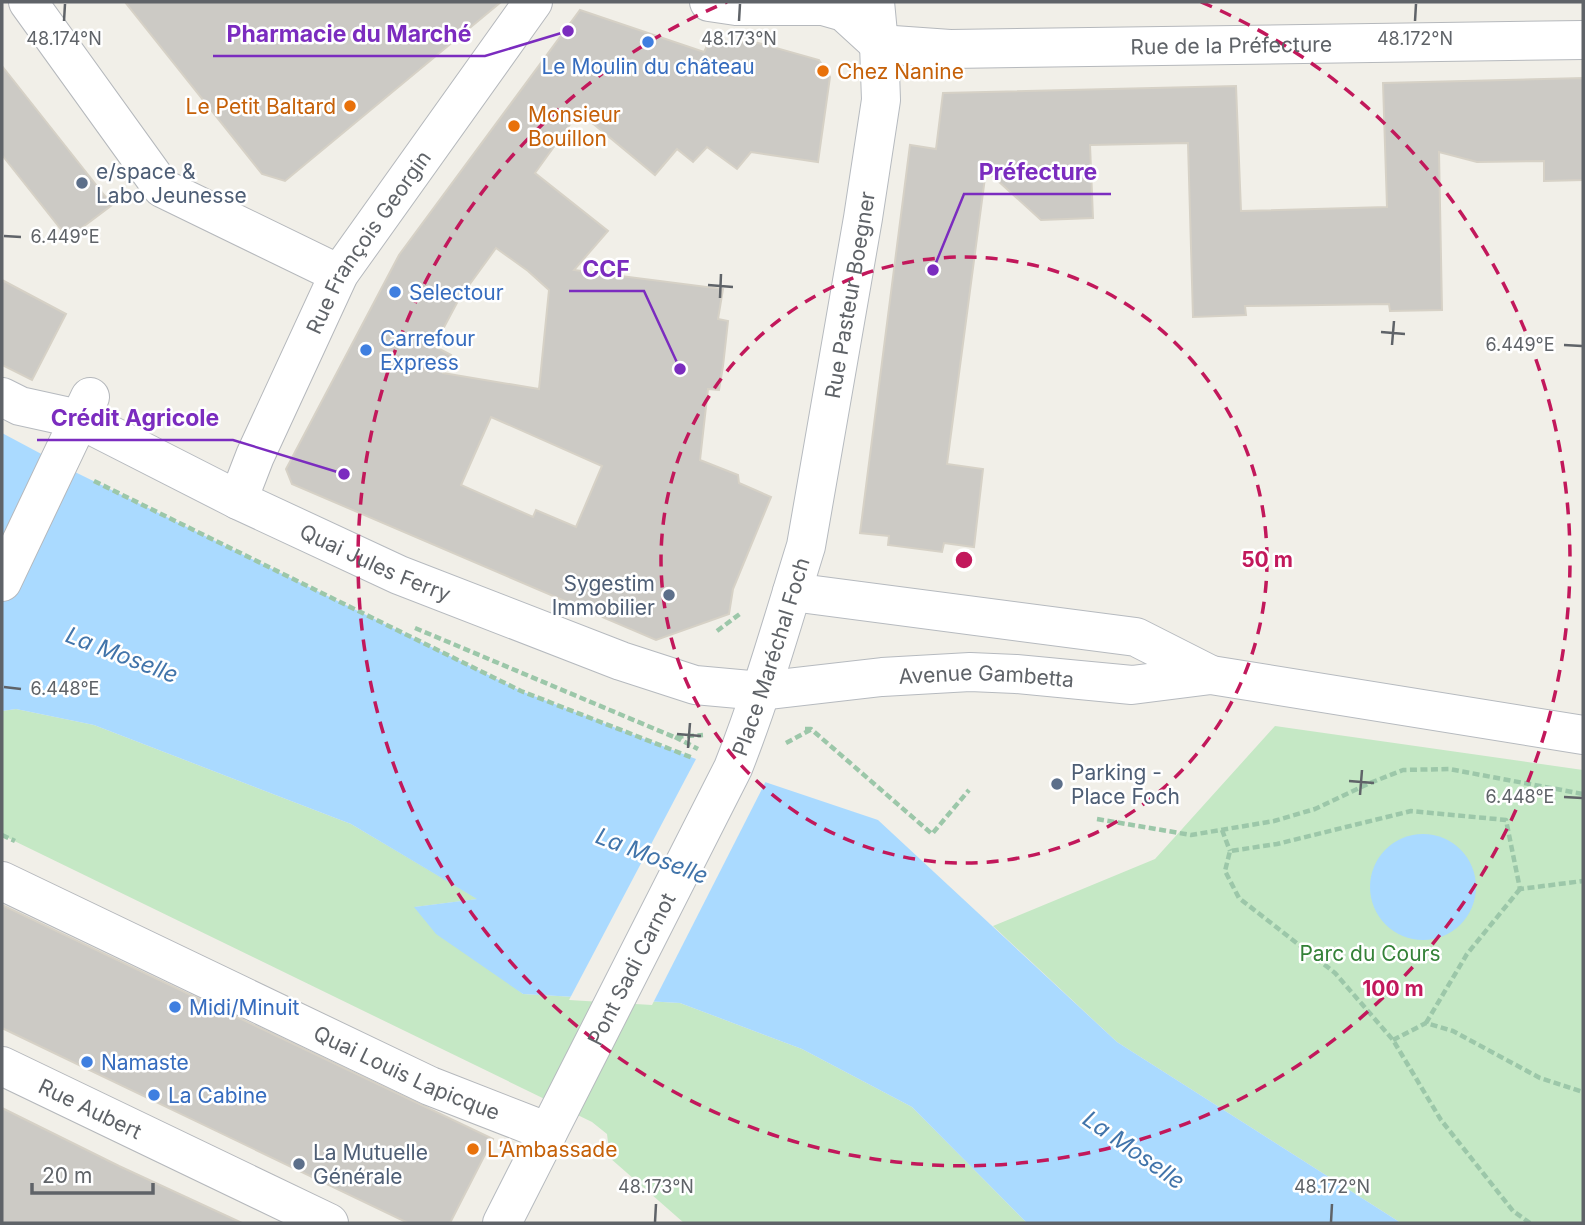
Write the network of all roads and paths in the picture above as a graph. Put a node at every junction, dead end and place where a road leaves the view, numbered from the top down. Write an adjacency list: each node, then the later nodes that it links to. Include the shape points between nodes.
1 (28, 2): 7 (street, via 162,188)
2 (533, 2): 7 (street, Rue François Georgin)
3 (709, 2): 6 (street, via 822,6 844,12)
4 (875, 2): 6 (street, Rue Pasteur Boegner)
5 (1583, 40): 6 (street, Rue de la Préfecture, via 950,49)
6 (879, 44): 12 (street, Rue Pasteur Boegner, via 881,100)
7 (338, 274): 11 (street, Rue François Georgin)
8 (2, 397): 9 (street, Quai Jules Ferry, via 20,406)
9 (85, 408): 10 (street); 11 (street, Quai Jules Ferry)
10 (74, 471): 13 (street); 19 (path, via 521,691)
11 (238, 500): 16 (street, Quai Jules Ferry, via 399,575 621,661 695,685)
12 (806, 546): 14 (street, Place Maréchal Foch)
13 (2, 582)
14 (792, 592): 15 (street, Avenue Gambetta, via 1136,637); 16 (street, Place Maréchal Foch)
15 (1211, 675): 16 (street, Avenue Gambetta, via 1132,685 970,672); 17 (street, Avenue Gambetta)
16 (761, 691): 20 (street, Place Maréchal Foch)
17 (1583, 735)
18 (674, 737): 20 (path)
19 (696, 759)
20 (717, 759): 34 (street, Pont Sadi Carnot)
21 (1583, 794): 23 (path, via 1449,769 1403,770 1315,809)
22 (1097, 819): 23 (path, via 1191,835)
23 (1222, 830): 26 (path)
24 (2, 835): 25 (path)
25 (27, 847)
26 (1230, 851): 29 (path, via 1411,811 1506,820); 31 (path, via 1225,871 1239,898 1335,972)
27 (2, 881): 34 (street, Quai Louis Lapicque, via 430,1086)
28 (1583, 881): 29 (path)
29 (1520, 889): 30 (path, via 1468,954)
30 (1426, 1023): 31 (path); 33 (path, via 1453,1031 1540,1078)
31 (1393, 1040): 37 (path, via 1441,1120 1513,1211)
32 (2, 1066): 35 (street, Rue Aubert)
33 (1583, 1092)
34 (548, 1132): 36 (street, Pont Sadi Carnot)
35 (329, 1223)
36 (502, 1223)
37 (1530, 1223)

